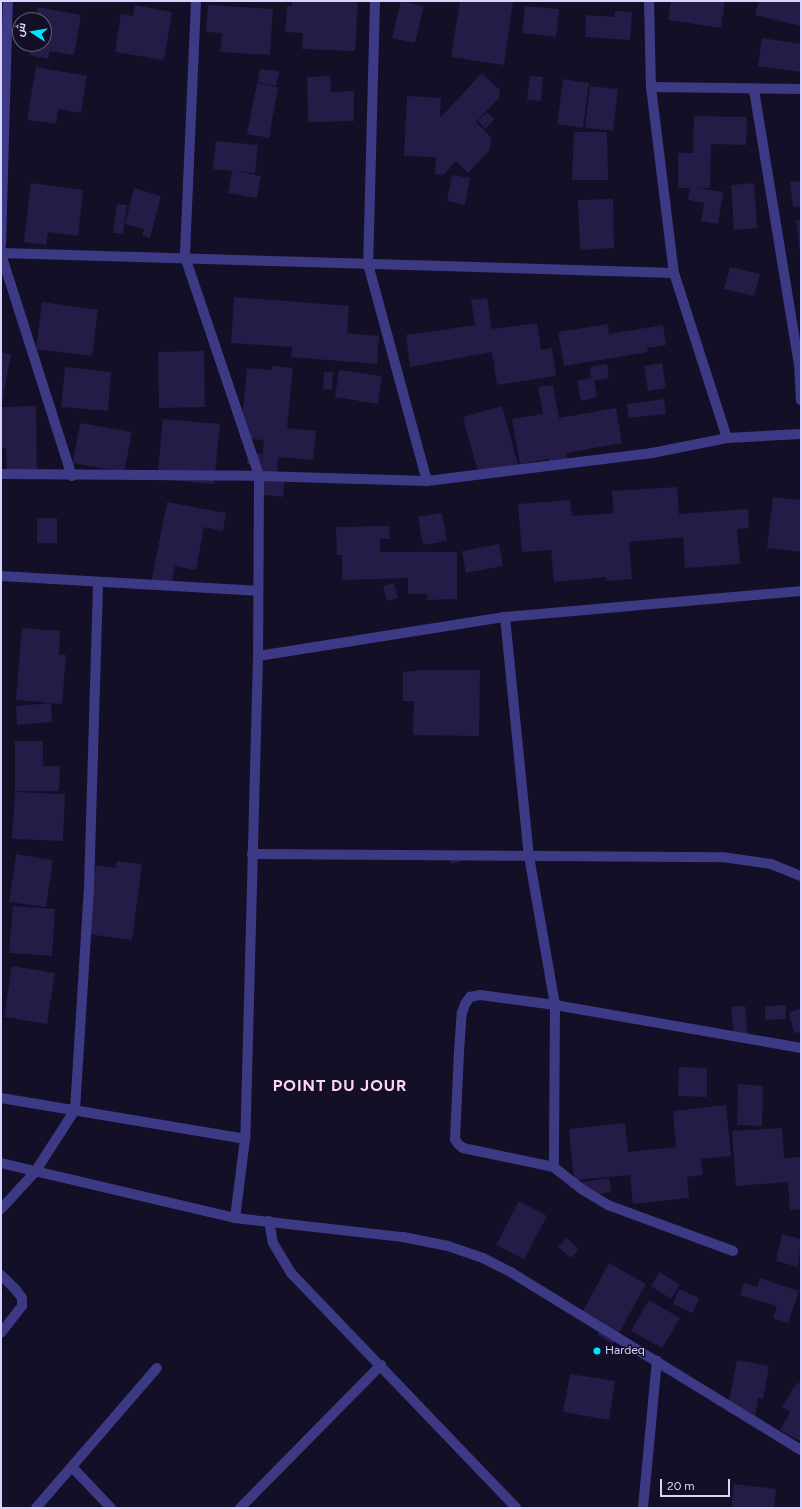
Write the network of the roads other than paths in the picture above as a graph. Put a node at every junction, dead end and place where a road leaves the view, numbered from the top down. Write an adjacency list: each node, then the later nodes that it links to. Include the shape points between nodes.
1 (8, 1): 8 (street)
2 (196, 1): 10 (street)
3 (375, 1): 11 (street)
4 (649, 1): 5 (street)
5 (651, 87): 7 (street); 12 (street)
6 (801, 89): 7 (street)
7 (754, 90): 13 (street)
8 (1, 245)
9 (1, 254): 10 (street); 18 (street)
10 (185, 257): 11 (street); 19 (street)
11 (368, 264): 12 (street); 20 (street)
12 (674, 273): 16 (street)
13 (800, 364): 14 (street)
14 (801, 400)
15 (801, 434): 16 (street)
16 (727, 438): 20 (street, via 652,453)
17 (1, 474): 18 (street)
18 (72, 476): 19 (street)
19 (259, 476): 20 (street); 23 (street)
20 (427, 481)
21 (1, 576): 22 (street)
22 (98, 582): 23 (street); 33 (street, via 90,888)
23 (258, 591): 26 (street)
24 (801, 591): 25 (street)
25 (505, 617): 26 (street); 28 (street)
26 (258, 656): 27 (street)
27 (252, 854): 28 (street); 34 (street)
28 (529, 856): 29 (street, via 722,857 771,864); 30 (street)
29 (801, 876)
30 (555, 1005): 31 (street); 36 (street); 36 (street, via 480,995 470,997 462,1013 455,1139 463,1148)
31 (801, 1048)
32 (1, 1098): 33 (street)
33 (75, 1110): 34 (street); 37 (street)
34 (244, 1139): 39 (street)
35 (1, 1163): 37 (street)
36 (554, 1166): 41 (street, via 583,1190 608,1205)
37 (35, 1172): 38 (street); 39 (street)
38 (1, 1209)
39 (235, 1218): 40 (street)
40 (269, 1221): 44 (street, via 402,1237 448,1246 483,1258); 45 (street, via 273,1243 292,1273)
41 (733, 1251)
42 (1, 1274): 43 (street, via 22,1298 22,1306)
43 (1, 1333)
44 (657, 1361): 47 (street); 53 (street)
45 (381, 1365): 51 (street); 52 (street, via 471,1464)
46 (157, 1368): 48 (street)
47 (801, 1450)
48 (73, 1468): 49 (street); 50 (street)
49 (36, 1508)
50 (111, 1508)
51 (240, 1508)
52 (516, 1508)
53 (643, 1508)

